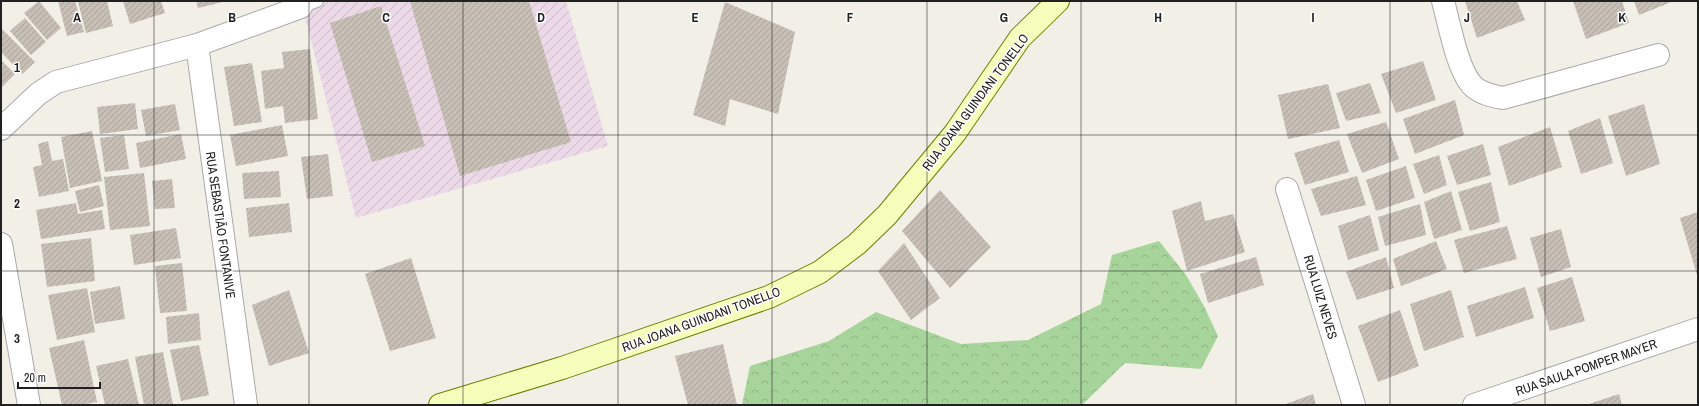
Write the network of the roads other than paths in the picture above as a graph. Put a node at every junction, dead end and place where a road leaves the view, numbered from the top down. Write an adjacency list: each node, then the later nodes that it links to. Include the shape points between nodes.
1 (1058, 1): 12 (main road, RUA JOANA GUINDANI TONELLO, via 1020,38 955,133 887,214 856,244 820,272 769,297 562,368)
2 (1443, 1): 5 (street, via 1463,72 1474,87 1487,95 1503,98)
3 (306, 3): 4 (street)
4 (197, 45): 6 (street, via 56,82 38,94); 11 (street, RUA SEBASTIÃO FONTANIVE)
5 (1658, 55)
6 (1, 129)
7 (1287, 188): 13 (street, RUA LUIZ NEVES)
8 (1, 244): 10 (street)
9 (1698, 329): 14 (street, RUA SAULA POMPER MAYER)
10 (29, 405)
11 (246, 405)
12 (440, 405)
13 (1354, 405)
14 (1474, 405)

